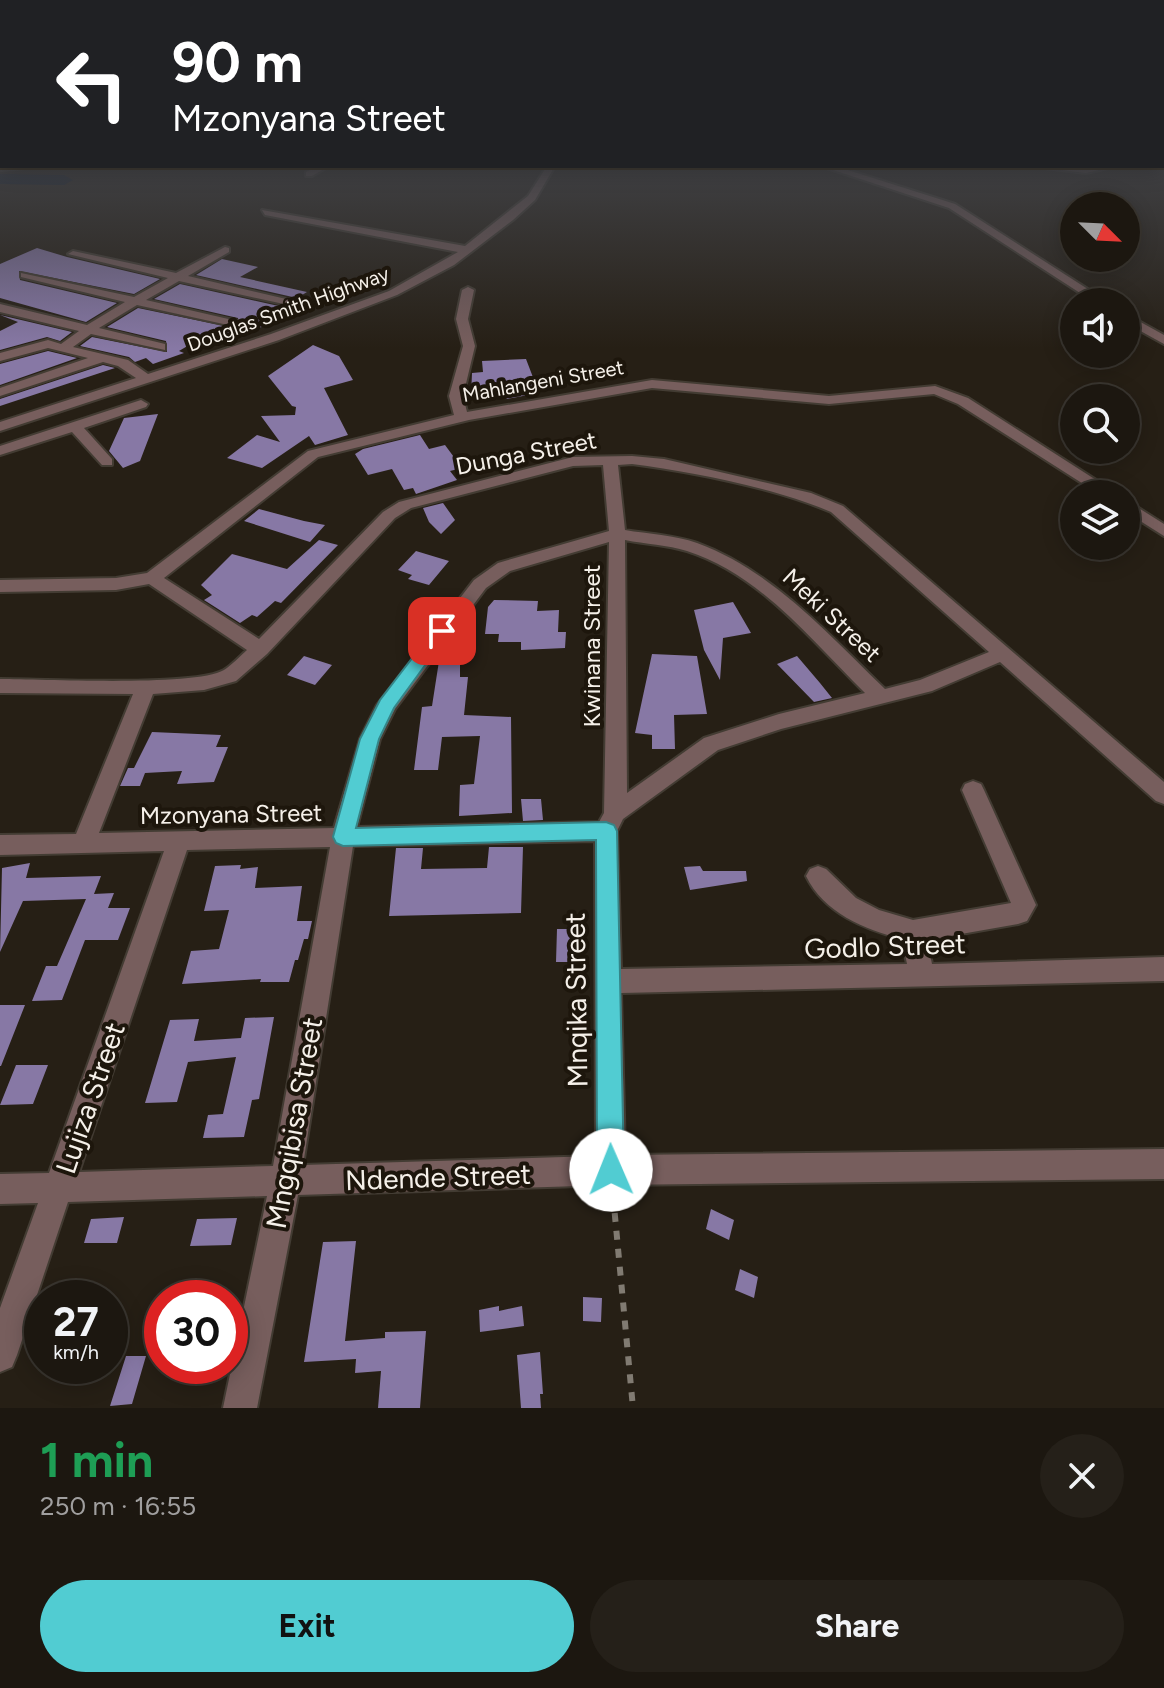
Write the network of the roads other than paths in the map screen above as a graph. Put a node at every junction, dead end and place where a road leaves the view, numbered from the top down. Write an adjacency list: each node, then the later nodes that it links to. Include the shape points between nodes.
1 (296, 218): 4 (street)
2 (509, 218): 4 (street, Douglas Smith Highway)
3 (970, 218): 9 (street)
4 (469, 249): 24 (street, Douglas Smith Highway, via 415,283 357,308)
5 (225, 250): 8 (street)
6 (73, 254): 8 (street)
7 (25, 275): 11 (street)
8 (178, 276): 11 (street); 12 (street)
9 (1080, 288)
10 (468, 290): 27 (street, via 462,319 469,346 456,396)
11 (135, 302): 14 (street); 17 (street)
12 (293, 302)
13 (0, 308): 17 (street)
14 (233, 324)
15 (1140, 324): 18 (street)
16 (1140, 326): 19 (street)
17 (89, 330): 20 (street); 21 (street)
18 (1164, 334)
19 (1164, 340)
20 (161, 347)
21 (63, 348): 22 (street, via 43,344); 23 (street)
22 (0, 357)
23 (104, 357): 24 (street); 25 (street)
24 (146, 379): 29 (street, Douglas Smith Highway)
25 (0, 392)
26 (141, 404): 28 (street)
27 (462, 418): 33 (street, Mahlangeni Street, via 652,384 829,400 935,390 963,401); 37 (street, Mahlangeni Street, via 313,454)
28 (75, 426): 30 (street); 32 (street)
29 (0, 427)
30 (0, 451)
31 (610, 460): 36 (street, Kwinana Street); 39 (street, Dunga Street, via 573,462 405,505 389,515); 40 (street, Dunga Street, via 664,464 828,504)
32 (107, 462)
33 (1088, 480)
34 (1140, 515): 35 (street)
35 (1164, 531)
36 (617, 534): 43 (street, Meki Street, via 690,546 746,574 798,614); 46 (street, Kwinana Street); 47 (street, Meki Street, via 504,567 480,584 387,705 370,739)
37 (152, 578): 38 (street, Mahlangeni Street, via 116,584); 39 (street)
38 (0, 586)
39 (260, 649): 42 (street, Dunga Street, via 218,680)
40 (1002, 654): 43 (street, Meki Street, via 925,686); 45 (street, Dunga Street)
41 (0, 686): 42 (street, Dunga Street)
42 (146, 687): 49 (street)
43 (881, 697): 46 (street, Meki Street, via 711,744)
44 (973, 790): 52 (street, via 1024,905 1022,911)
45 (1164, 795)
46 (611, 822): 47 (street, Mzonyana Street); 55 (street, Mnqika Street)
47 (343, 837): 48 (street, Mzonyana Street); 58 (street, Mngqibisa Street)
48 (179, 841): 49 (street, Mzonyana Street); 59 (street, Lujiza Street)
49 (84, 842): 50 (street, Mzonyana Street)
50 (0, 845)
51 (818, 876): 52 (street, via 847,907)
52 (913, 931): 54 (street)
53 (1164, 969): 54 (street, Godlo Street)
54 (921, 974): 55 (street, Godlo Street)
55 (608, 981): 57 (street, Mnqika Street)
56 (1164, 1164): 57 (street, Ndende Street)
57 (611, 1170): 58 (street, Ndende Street)
58 (285, 1182): 59 (street, Ndende Street); 62 (street, Mngqibisa Street)
59 (59, 1187): 60 (street, Ndende Street); 61 (street, Lujiza Street)
60 (0, 1189)
61 (0, 1355)
62 (240, 1408)

